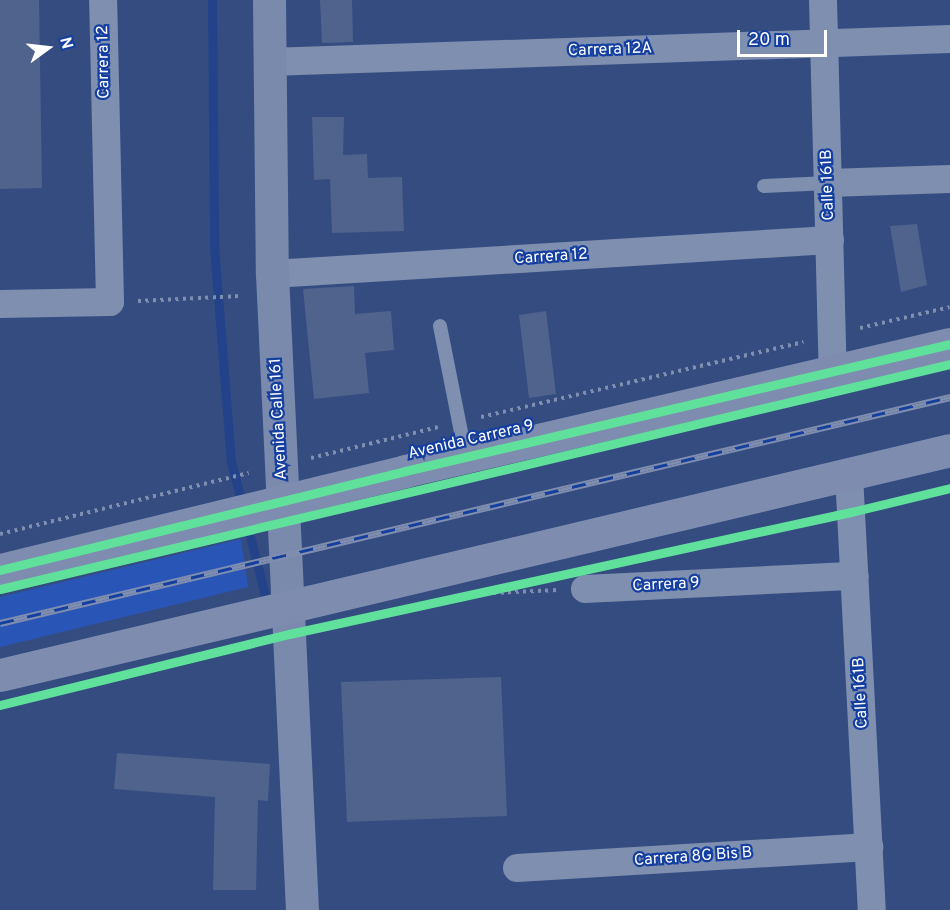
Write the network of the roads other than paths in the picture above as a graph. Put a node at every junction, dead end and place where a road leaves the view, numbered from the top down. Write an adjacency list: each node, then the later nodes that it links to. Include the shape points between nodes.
1 (103, 0): 12 (street, Carrera 12, via 110,302)
2 (268, 0): 6 (main road, Avenida Calle 161)
3 (823, 0): 5 (street, Calle 161B)
4 (950, 39): 5 (street, Carrera 12A)
5 (824, 43): 6 (street, Carrera 12A); 8 (street, Calle 161B)
6 (269, 62): 11 (main road, Avenida Calle 161)
7 (950, 178): 8 (street)
8 (828, 183): 9 (lane); 10 (street, Calle 161B)
9 (764, 186)
10 (830, 240): 11 (street, Carrera 12); 15 (street, Calle 161B)
11 (273, 284): 19 (main road, Avenida Calle 161)
12 (0, 304)
13 (440, 326): 17 (lane)
14 (950, 344): 15 (main road, Avenida Carrera 9)
15 (833, 371): 17 (main road, Avenida Carrera 9)
16 (950, 450): 18 (main road)
17 (466, 457): 19 (main road, Avenida Carrera 9)
18 (849, 475): 21 (street, Calle 161B); 23 (main road)
19 (283, 502): 20 (main road, Avenida Carrera 9); 23 (main road, Avenida Calle 161)
20 (0, 570)
21 (855, 576): 22 (street, Carrera 9); 25 (street, Calle 161B)
22 (585, 589)
23 (288, 605): 24 (main road); 27 (main road, Avenida Calle 161)
24 (0, 675)
25 (869, 847): 26 (street, Carrera 8G Bis B); 28 (street, Calle 161B)
26 (517, 868)
27 (302, 910)
28 (872, 910)

